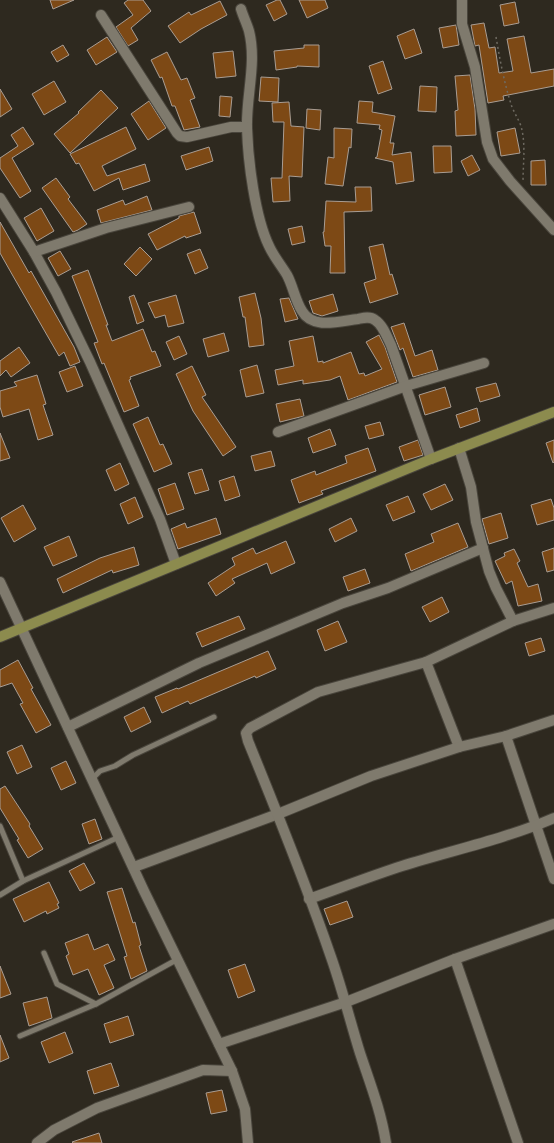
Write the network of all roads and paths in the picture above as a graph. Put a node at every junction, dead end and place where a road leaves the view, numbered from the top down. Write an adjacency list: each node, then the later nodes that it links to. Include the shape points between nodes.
1 (462, 0): 6 (street, via 462,24 475,67 489,147 493,159)
2 (241, 9): 5 (street, via 249,32 251,54)
3 (101, 15): 5 (street, via 180,136 187,137 231,127)
4 (496, 37): 6 (path, via 511,105 520,126 524,152)
5 (247, 127): 12 (street, via 262,231 287,275 302,311 313,321 322,323 368,317 377,321)
6 (524, 196): 9 (street)
7 (0, 198): 10 (street)
8 (189, 207): 10 (street, via 106,228)
9 (554, 230)
10 (34, 252): 18 (street, via 90,362 160,519)
11 (484, 363): 12 (street)
12 (406, 386): 14 (street); 16 (street)
13 (554, 412): 15 (street)
14 (278, 432)
15 (459, 448): 16 (street); 17 (street, via 471,487)
16 (431, 459): 18 (street)
17 (483, 548): 21 (street, via 489,571); 27 (street, via 206,660)
18 (176, 564): 22 (street)
19 (0, 582): 22 (street)
20 (554, 608): 21 (street)
21 (513, 621): 24 (street)
22 (21, 628): 23 (street); 27 (street)
23 (0, 637)
24 (426, 662): 29 (street); 31 (street, via 318,692 250,728 246,733 248,741)
25 (214, 717): 30 (lane, via 100,771)
26 (554, 720): 28 (street)
27 (68, 727): 30 (street)
28 (506, 736): 29 (street); 34 (street)
29 (459, 747): 31 (street, via 371,776)
30 (92, 779): 35 (street)
31 (278, 814): 36 (street); 40 (street)
32 (554, 818): 34 (street)
33 (0, 826): 38 (lane)
34 (536, 826): 37 (street); 40 (street, via 402,866)
35 (119, 837): 36 (street); 38 (lane)
36 (134, 868): 43 (street)
37 (554, 879)
38 (24, 881): 39 (lane)
39 (0, 895)
40 (309, 899): 45 (street)
41 (554, 924): 44 (street)
42 (44, 953): 46 (lane, via 57,984)
43 (178, 959): 46 (lane); 48 (street)
44 (455, 959): 45 (street); 53 (street)
45 (346, 1002): 48 (street); 52 (street, via 379,1109)
46 (96, 1004): 47 (lane)
47 (20, 1036)
48 (219, 1044): 49 (street)
49 (232, 1071): 50 (street, via 203,1070 118,1100 54,1130); 51 (street, via 245,1109)
50 (37, 1143)
51 (248, 1143)
52 (386, 1143)
53 (518, 1143)

